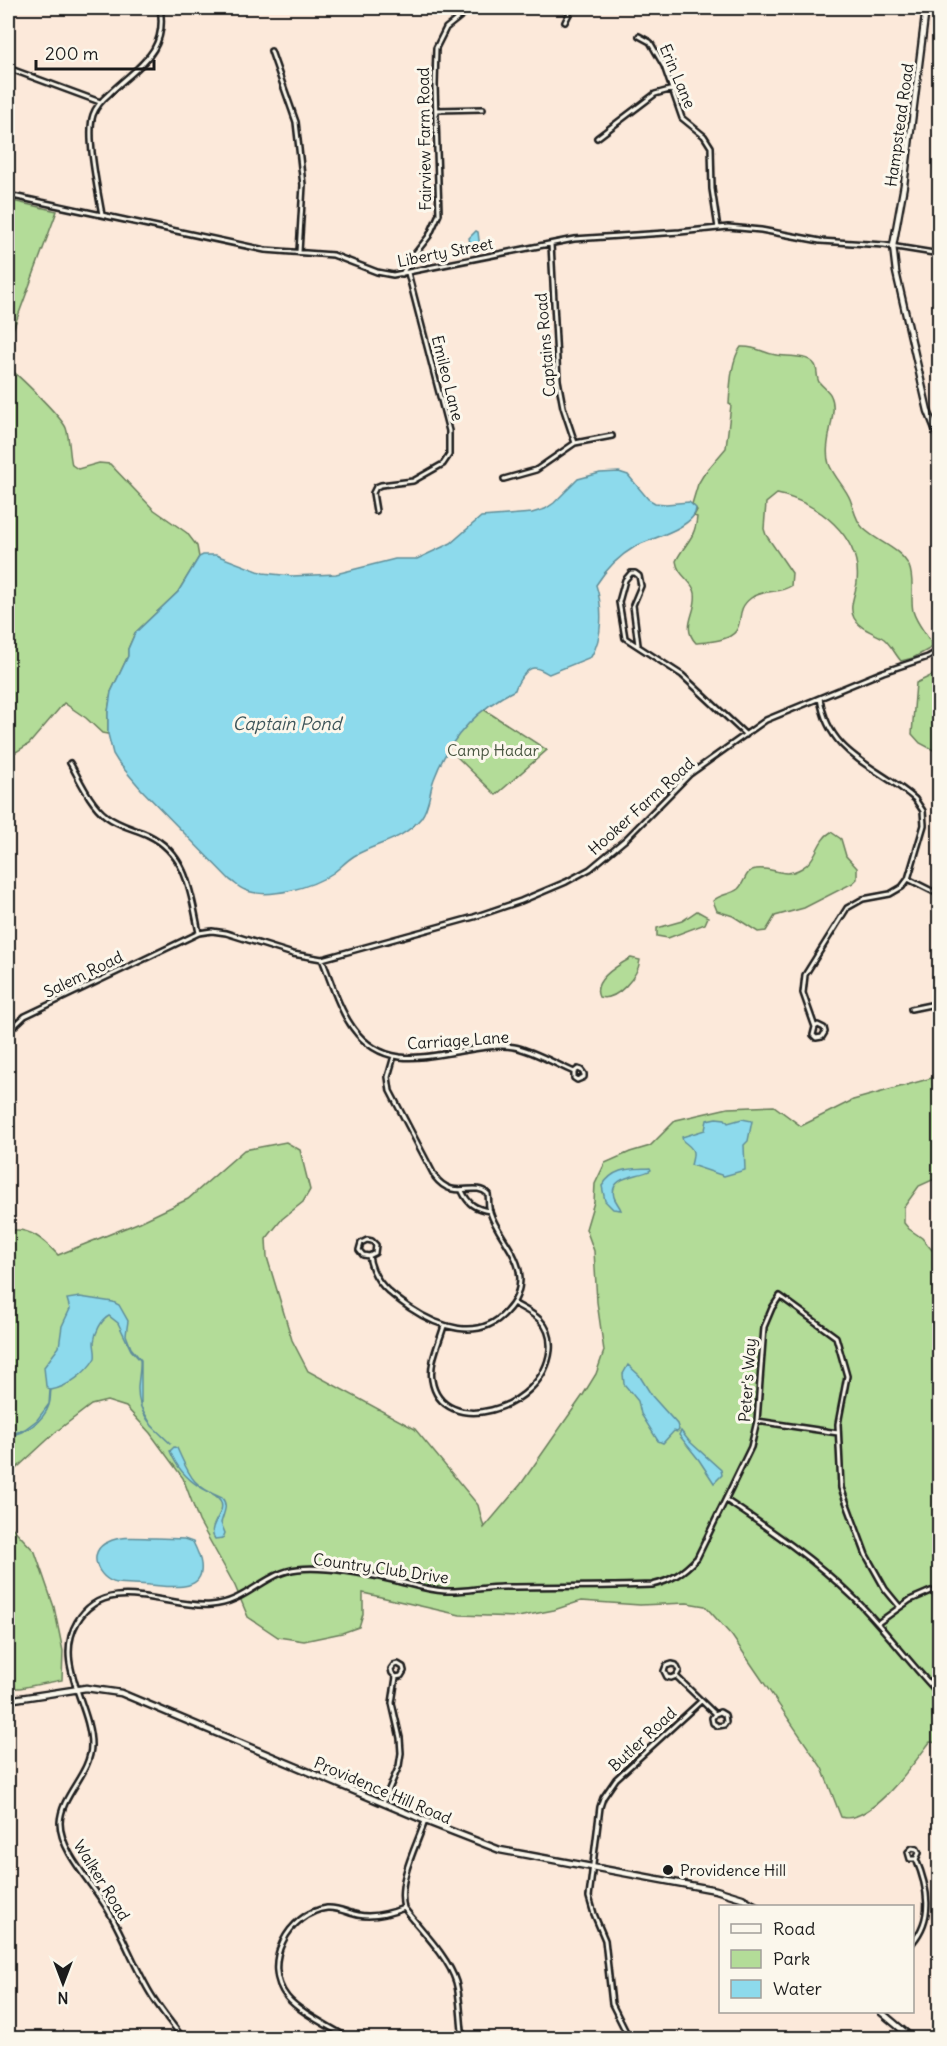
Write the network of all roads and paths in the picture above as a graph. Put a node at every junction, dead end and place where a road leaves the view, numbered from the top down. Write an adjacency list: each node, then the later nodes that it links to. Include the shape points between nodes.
1 (160, 8): 10 (street, via 159,43)
2 (471, 8): 12 (street, Fairview Farm Road, via 446,28 438,42)
3 (572, 8): 5 (street)
4 (927, 8): 18 (street, Hampstead Road)
5 (565, 22)
6 (639, 36): 9 (street, Erin Lane, via 650,42)
7 (271, 51): 19 (street, via 297,122 303,185)
8 (8, 68): 10 (street)
9 (673, 89): 13 (street, via 655,94); 16 (street, Erin Lane, via 679,114 711,147)
10 (100, 102): 15 (street, via 91,134)
11 (483, 109): 12 (street)
12 (437, 110): 22 (street, Fairview Farm Road, via 439,214 429,236)
13 (597, 138)
14 (8, 195): 15 (street, Liberty Street)
15 (102, 216): 19 (street, Liberty Street, via 264,250)
16 (718, 228): 17 (street, Liberty Street, via 592,236); 18 (street, Liberty Street)
17 (551, 243): 21 (street, Liberty Street); 25 (street, Captains Road, via 558,380 562,408)
18 (893, 246): 20 (street, Liberty Street); 24 (street, Hampstead Road, via 928,411)
19 (299, 252): 22 (street, Liberty Street, via 333,255 377,272)
20 (939, 254)
21 (408, 273): 22 (street, Liberty Street); 27 (street, Emileo Lane, via 449,431 449,455 443,464 419,478 376,487)
22 (402, 274)
23 (612, 436): 25 (street)
24 (939, 441)
25 (575, 443): 26 (street, via 536,470)
26 (504, 479)
27 (376, 511)
28 (638, 645): 28 (street, via 623,634 619,607 619,597 631,573 639,576 641,586 633,605); 31 (street, via 682,675)
29 (939, 650): 30 (street, Hooker Farm Road)
30 (820, 698): 31 (street, Hooker Farm Road, via 770,718); 33 (street, via 826,721 840,744 911,795 921,807 923,830)
31 (746, 735): 37 (street, Hooker Farm Road, via 690,774 626,839 574,878 497,910)
32 (70, 763): 35 (street, via 107,817 158,840 177,859 189,884)
33 (908, 879): 34 (street); 42 (street, via 890,894 854,902 838,919 803,979 804,998)
34 (939, 895)
35 (199, 933): 36 (street, Hooker Farm Road); 37 (street, Hooker Farm Road, via 226,933 293,954)
36 (174, 943): 41 (street, Salem Road)
37 (322, 958): 44 (street, Carriage Lane, via 354,1031 368,1044)
38 (939, 1003): 39 (street)
39 (911, 1009)
40 (8, 1014): 41 (street)
41 (15, 1024): 43 (street, Salem Road)
42 (815, 1027): 42 (street, via 814,1036 822,1037 824,1028)
43 (8, 1032)
44 (394, 1056): 45 (street, Carriage Lane, via 419,1057 506,1046); 46 (street, via 388,1082 395,1104 437,1180)
45 (574, 1072)
46 (462, 1191): 47 (street, via 471,1205); 47 (street, via 485,1191)
47 (490, 1211): 49 (street, via 519,1268 519,1287)
48 (369, 1256): 48 (street, via 376,1247 367,1240 359,1250); 50 (street, via 374,1274 385,1289 423,1317)
49 (513, 1303): 50 (street, via 489,1324 462,1329); 50 (street, via 541,1321 550,1346 538,1381 522,1398 501,1408 469,1412 452,1407 438,1394 432,1373)
50 (444, 1326)
51 (758, 1421): 52 (street); 52 (street, Peter's Way, via 762,1337 767,1317 780,1296 836,1337 847,1376); 53 (street, Peter's Way, via 748,1456)
52 (838, 1433): 55 (street, via 844,1497 867,1556)
53 (726, 1500): 56 (street, via 780,1535); 59 (street, Country Club Drive, via 691,1565 673,1578 652,1585 446,1591 310,1569 274,1576 237,1599 220,1604 197,1605 128,1595 110,1597 89,1608 73,1631 69,1649)
54 (932, 1591): 55 (street)
55 (899, 1606): 56 (street)
56 (878, 1623): 60 (street)
57 (676, 1676): 57 (street, via 677,1667 667,1665 666,1676); 62 (street)
58 (396, 1677): 58 (street, via 404,1672 400,1664 391,1669); 64 (street, via 392,1701 401,1755)
59 (76, 1690): 61 (street, Providence Hill Road); 64 (street, Providence Hill Road, via 103,1689 134,1697); 72 (street, Walker Road, via 91,1745 87,1764 63,1809 62,1836 109,1911 149,1990)
60 (939, 1695)
61 (8, 1700)
62 (701, 1701): 63 (street); 67 (street, Butler Road, via 609,1786 600,1808)
63 (715, 1714): 63 (street, via 724,1714 724,1725 713,1723)
64 (383, 1803): 65 (street, Providence Hill Road)
65 (425, 1821): 67 (street, Providence Hill Road, via 501,1850); 69 (street, via 404,1878)
66 (916, 1859): 70 (street, via 927,1910 923,1928)
67 (592, 1868): 68 (street, Providence Hill Road, via 724,1892); 75 (street, Butler Road, via 591,1906 605,1940 612,2004)
68 (754, 1905)
69 (404, 1908): 73 (street, via 373,1916 328,1908 311,1912 291,1928 282,1944 277,1971 287,1997); 74 (street, via 453,1973)
70 (914, 1940)
71 (882, 2013): 76 (street)
72 (183, 2038)
73 (348, 2038)
74 (463, 2038)
75 (629, 2038)
76 (912, 2038)

